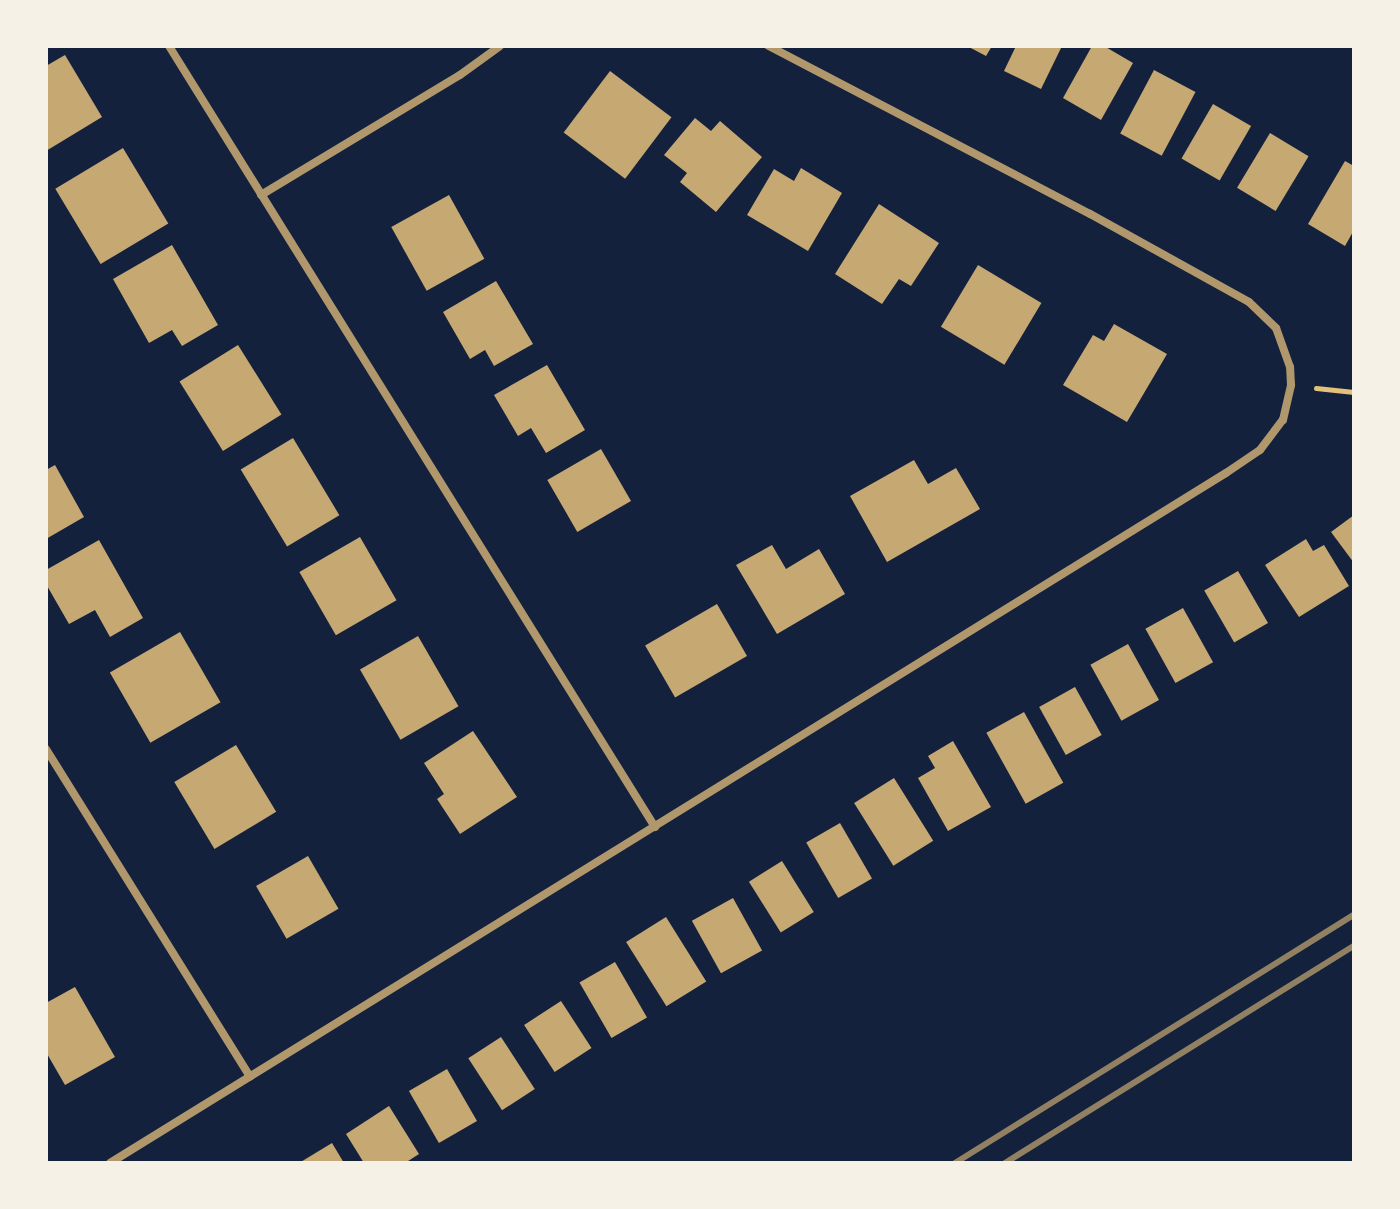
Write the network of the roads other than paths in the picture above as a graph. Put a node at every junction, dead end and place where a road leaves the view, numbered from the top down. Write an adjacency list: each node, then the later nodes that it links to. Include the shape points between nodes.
1 (169, 46): 4 (street)
2 (500, 46): 4 (street)
3 (768, 46): 6 (street, via 1232,290 1276,328 1291,385 1283,420 1245,461)
4 (261, 195): 6 (street)
5 (46, 749): 7 (street)
6 (655, 827): 7 (street)
7 (250, 1077): 8 (street)
8 (110, 1163)

